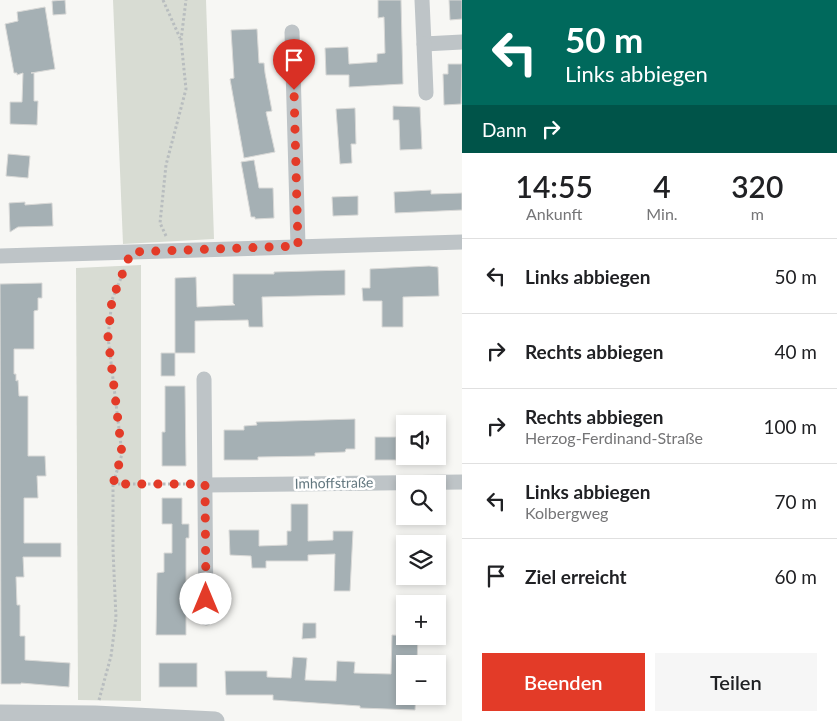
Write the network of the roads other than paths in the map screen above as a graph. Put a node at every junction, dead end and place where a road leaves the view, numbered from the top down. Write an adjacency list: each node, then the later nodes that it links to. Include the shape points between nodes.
1 (422, 0): 4 (street)
2 (292, 32): 7 (street)
3 (462, 42): 4 (street)
4 (424, 44): 5 (street)
5 (426, 93)
6 (462, 242): 7 (street)
7 (298, 246): 8 (street)
8 (0, 256)
9 (204, 379): 11 (street)
10 (462, 482): 11 (street, Imhoffstraße)
11 (205, 484): 12 (street)
12 (206, 618)
13 (0, 714): 14 (street)
14 (139, 719): 15 (street)
15 (215, 721)

